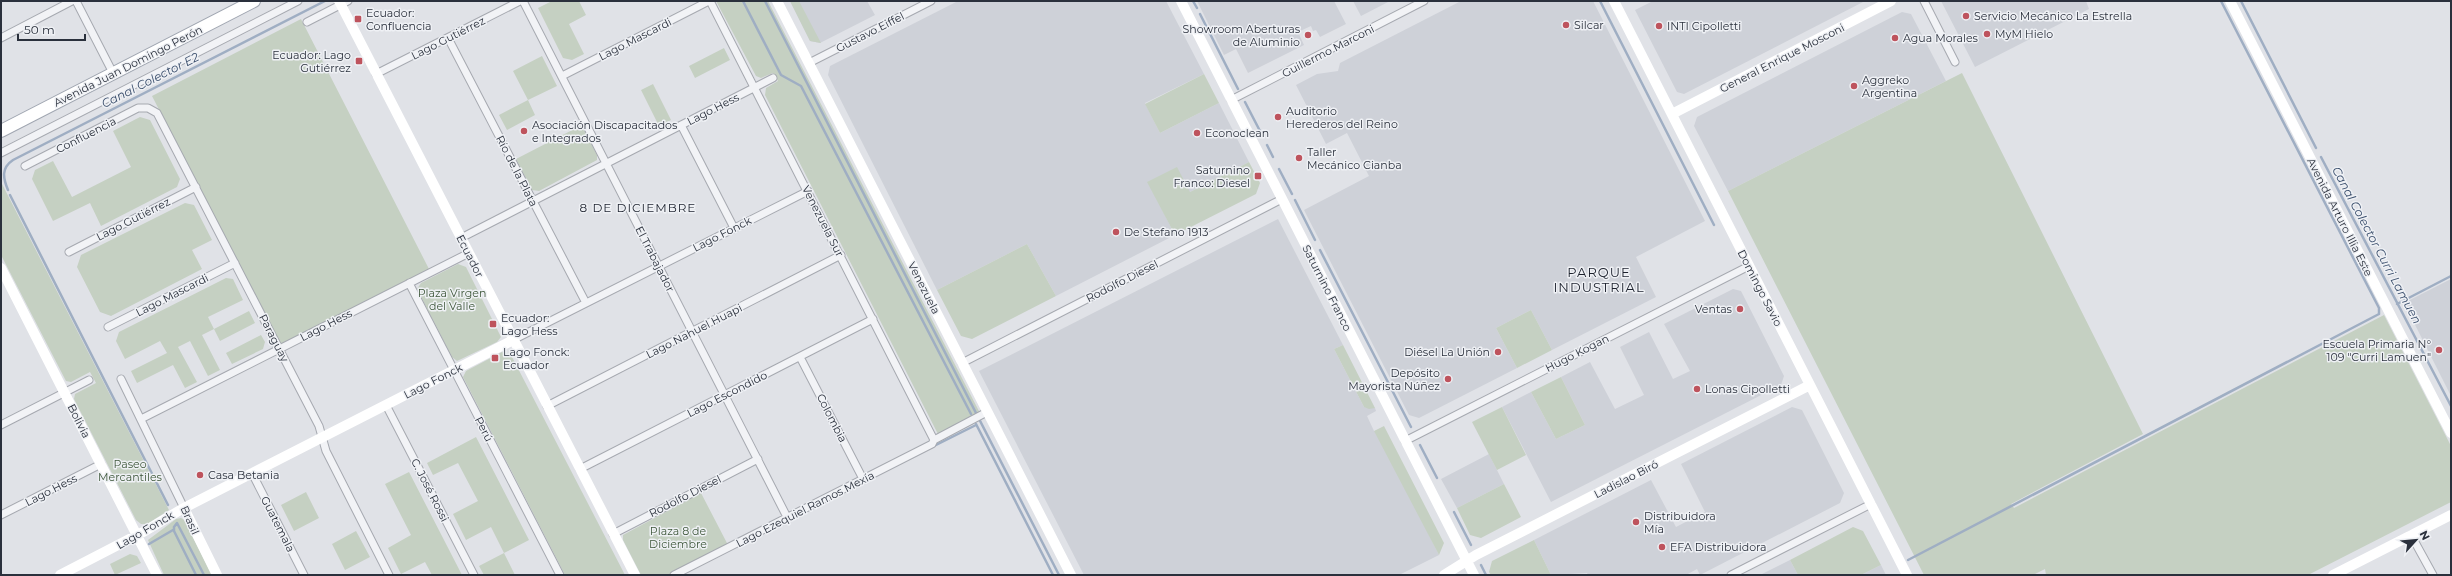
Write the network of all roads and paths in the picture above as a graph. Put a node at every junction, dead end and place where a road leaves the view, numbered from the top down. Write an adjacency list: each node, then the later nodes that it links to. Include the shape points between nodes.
1 (72, 1): 17 (street)
2 (76, 1): 21 (street)
3 (298, 1): 31 (street)
4 (522, 1): 18 (street, Lago Gutiérrez); 23 (street, El Trabajador)
5 (709, 1): 23 (street, Lago Mascardi); 25 (street, Venezuela Sur)
6 (777, 1): 20 (street, Venezuela)
7 (931, 1): 20 (street, Gustavo Eiffel)
8 (1181, 1): 26 (street, Saturnino Franco)
9 (1424, 1): 26 (street, Guillermo Marconi)
10 (1614, 1): 28 (street, Domingo Savio)
11 (1891, 1): 28 (street, General Enrique Mosconi)
12 (1924, 1): 19 (street)
13 (2230, 1): 67 (street, Avenida Arturo Illia Este)
14 (252, 2): 21 (main road, Avenida Juan Domingo Perón)
15 (342, 2): 16 (street); 22 (street, Ecuador)
16 (307, 22)
17 (1, 38)
18 (448, 38): 22 (street, Lago Gutiérrez); 37 (street, Río de la Plata)
19 (1956, 62)
20 (809, 63): 55 (street, Venezuela)
21 (112, 74): 30 (main road, Avenida Juan Domingo Perón)
22 (376, 74): 39 (street, Ecuador)
23 (562, 76): 32 (street, El Trabajador)
24 (773, 78): 25 (street, Lago Hess)
25 (755, 88): 29 (street, Lago Hess); 35 (street, Venezuela Sur)
26 (1231, 100): 36 (street, Saturnino Franco)
27 (148, 108): 33 (street, Confluencia, via 134,110); 34 (street, Paraguay, via 160,118)
28 (1672, 114): 45 (street, Domingo Savio)
29 (681, 126): 32 (street, Lago Hess); 38 (street)
30 (1, 130)
31 (1, 153)
32 (606, 164): 37 (street, Lago Hess); 44 (street, El Trabajador)
33 (25, 166)
34 (196, 187): 40 (street, Lago Gutiérrez); 43 (street, Paraguay)
35 (808, 191): 38 (street, Lago Fonck); 42 (street, Venezuela Sur)
36 (1282, 199): 55 (street, Rodolfo Diesel); 70 (street, Saturnino Franco)
37 (533, 201): 39 (street, Lago Hess); 48 (street, Río de la Plata)
38 (734, 228): 44 (street, Lago Fonck)
39 (461, 238): 41 (street, Ecuador)
40 (69, 252)
41 (469, 253): 47 (street, Lago Hess); 52 (street, Ecuador)
42 (841, 255): 49 (street, Venezuela Sur); 51 (street, Lago Nahuel Huapi)
43 (235, 263): 50 (street, Lago Mascardi); 53 (street, Paraguay)
44 (659, 266): 48 (street, Lago Fonck); 51 (street, El Trabajador)
45 (1749, 266): 59 (street, Domingo Savio); 70 (street, Hugo Kogan)
46 (1, 268): 60 (street, Bolivia)
47 (409, 283): 53 (street, Lago Hess); 56 (street, Perú)
48 (586, 304): 52 (street, Lago Fonck)
49 (874, 319): 54 (street, Lago Escondido); 69 (street, Venezuela Sur)
50 (108, 327)
51 (692, 332): 61 (street, El Trabajador); 63 (street, Lago Nahuel Huapi)
52 (514, 340): 56 (street, Lago Fonck); 63 (street, Ecuador)
53 (279, 349): 65 (street, Lago Hess); 68 (street, Paraguay, via 319,426)
54 (800, 357): 61 (street, Lago Escondido); 75 (street, Colombia)
55 (962, 363): 64 (street, Venezuela)
56 (454, 370): 62 (street, Lago Fonck); 92 (street, Perú)
57 (121, 379): 65 (street, Brasil)
58 (89, 380): 60 (street)
59 (1810, 385): 76 (street, Domingo Savio); 84 (street, Ladislao Biró, via 1476,555)
60 (64, 392): 66 (street); 72 (street, Bolivia)
61 (725, 395): 71 (street, El Trabajador); 73 (street, Lago Escondido)
62 (386, 405): 68 (street, Lago Fonck); 91 (street, C. José Rossi)
63 (547, 406): 73 (street, Ecuador)
64 (987, 412): 69 (street, Lago Ezequiel Ramos Mexía); 95 (street, Venezuela)
65 (141, 419): 77 (street, Brasil)
66 (1, 425)
67 (2451, 433)
68 (322, 438): 74 (street, Lago Fonck); 90 (street, Paraguay, via 326,451)
69 (934, 440): 75 (street, Lago Ezequiel Ramos Mexía)
70 (1405, 440): 84 (street, Saturnino Franco)
71 (758, 459): 80 (street, El Trabajador); 81 (street, Rodolfo Diesel)
72 (101, 464): 78 (street, Lago Hess); 83 (street, Bolivia)
73 (580, 469): 81 (street, Ecuador)
74 (252, 473): 77 (street, Lago Fonck); 89 (street, Guatemala)
75 (863, 479): 80 (street, Lago Ezequiel Ramos Mexía)
76 (1871, 504): 98 (street); 99 (street, Domingo Savio)
77 (184, 508): 83 (street, Lago Fonck); 88 (street, Brasil)
78 (1, 515)
79 (2451, 515): 82 (street)
80 (787, 517): 94 (street, Lago Ezequiel Ramos Mexía)
81 (613, 534): 93 (street, Ecuador)
82 (2411, 535): 100 (street); 101 (street)
83 (137, 536): 85 (street, Lago Fonck); 87 (street, Bolivia)
84 (1467, 562): 96 (street, Ladislao Biró); 97 (street, Saturnino Franco)
85 (73, 572): 86 (street, Lago Fonck)
86 (60, 575)
87 (157, 575)
88 (217, 575)
89 (304, 575)
90 (389, 575)
91 (474, 575)
92 (560, 575)
93 (635, 575)
94 (674, 575)
95 (1071, 575)
96 (1444, 575)
97 (1474, 575)
98 (1731, 575)
99 (1907, 575)
100 (2333, 575)
101 (2433, 575)

